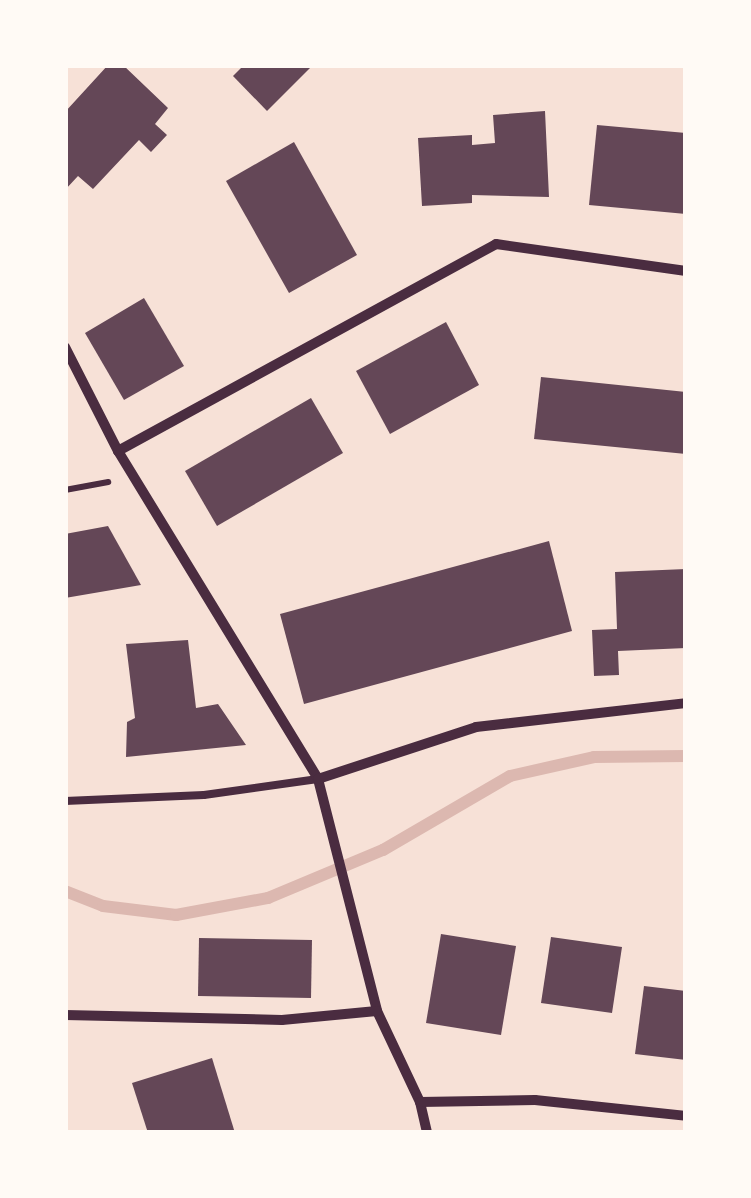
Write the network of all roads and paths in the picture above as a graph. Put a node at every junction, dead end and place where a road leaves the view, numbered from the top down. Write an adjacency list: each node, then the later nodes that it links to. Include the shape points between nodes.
1 (686, 271): 3 (street, via 496,244)
2 (65, 347): 3 (street)
3 (118, 451): 4 (street)
4 (134, 476): 5 (path); 7 (street)
5 (65, 490)
6 (686, 702): 7 (street, via 476,728)
7 (318, 779): 8 (lane, via 204,795); 9 (street)
8 (65, 801)
9 (377, 1011): 10 (street, via 282,1020); 11 (street)
10 (65, 1015)
11 (420, 1102): 12 (street, via 536,1100); 13 (street)
12 (686, 1116)
13 (428, 1133)

